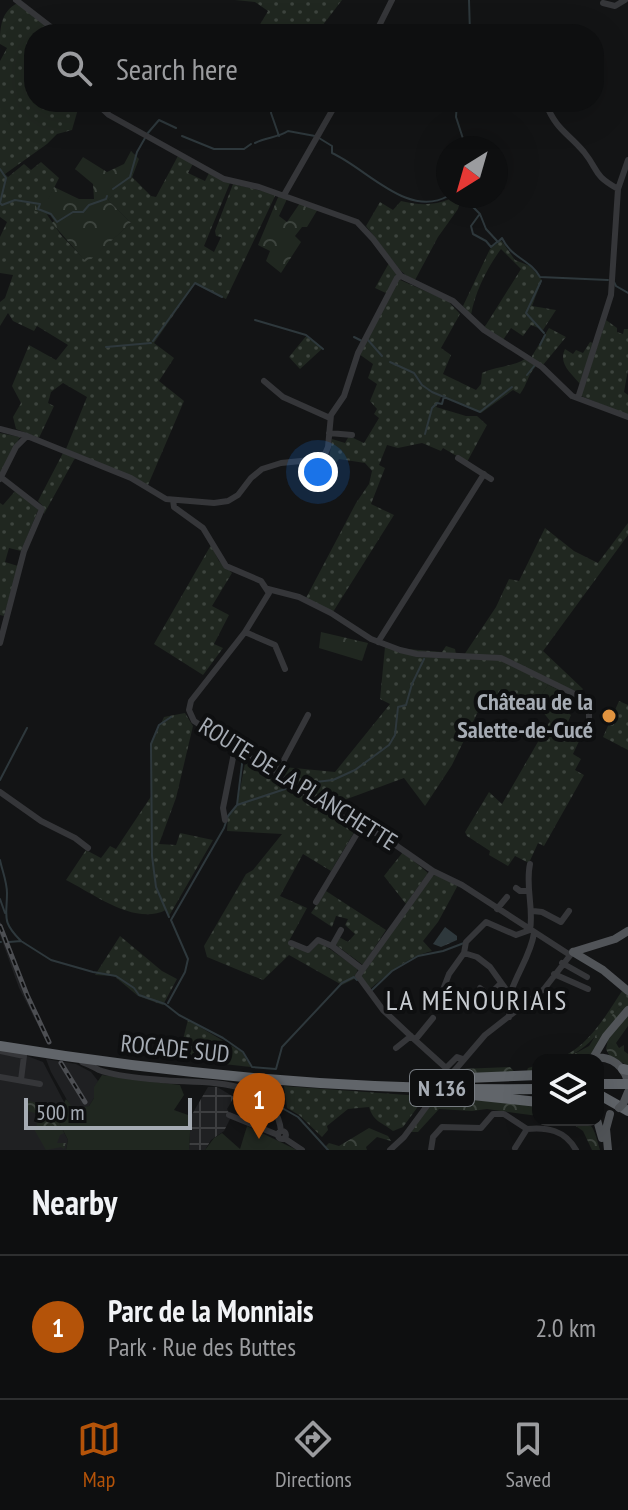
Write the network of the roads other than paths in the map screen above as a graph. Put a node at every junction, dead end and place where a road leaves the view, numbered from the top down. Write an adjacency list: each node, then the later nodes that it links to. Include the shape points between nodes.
1 (392, 0): 6 (street)
2 (625, 0): 4 (street, via 615,6)
3 (19, 2): 5 (street)
4 (603, 3)
5 (47, 24)
6 (380, 24)
7 (106, 112): 12 (street, via 224,179)
8 (331, 112): 12 (street)
9 (549, 112): 11 (street, via 584,151 598,177)
10 (628, 160): 11 (street)
11 (618, 189): 15 (street, via 609,302)
12 (284, 195): 13 (street, via 362,225)
13 (401, 276): 15 (street, via 453,301); 17 (street, via 358,353 344,396)
14 (264, 381): 17 (street, via 283,397)
15 (578, 398): 16 (street)
16 (628, 417)
17 (330, 418): 19 (street)
18 (0, 429): 21 (street)
19 (329, 433): 20 (street); 24 (street, via 323,456 268,466 228,501)
20 (352, 435)
21 (27, 436): 23 (street); 24 (street)
22 (458, 458): 27 (street, via 488,478)
23 (1, 478): 28 (street, via 42,509 24,551)
24 (173, 500): 25 (street, via 174,507 203,528 222,562)
25 (268, 589): 26 (street, ROUTE DE LA PLANCHETTE); 27 (street, via 299,597)
26 (245, 632): 29 (street, via 275,645); 32 (street, ROUTE DE LA PLANCHETTE, via 189,705 194,721)
27 (378, 642): 31 (street, via 417,654 501,658 589,701)
28 (0, 643)
29 (285, 669)
30 (308, 715): 33 (street)
31 (589, 724)
32 (235, 748): 33 (street, ROUTE DE LA PLANCHETTE); 35 (street)
33 (276, 775): 36 (street, ROUTE DE LA PLANCHETTE)
34 (0, 792): 37 (street)
35 (225, 820)
36 (361, 827): 39 (street, ROUTE DE LA PLANCHETTE); 43 (street)
37 (88, 848)
38 (530, 864): 41 (street)
39 (433, 871): 44 (street, ROUTE DE LA PLANCHETTE); 55 (street)
40 (516, 888): 41 (street)
41 (529, 891): 45 (street)
42 (507, 897): 44 (street)
43 (316, 902)
44 (497, 909): 49 (street, ROUTE DE LA PLANCHETTE)
45 (533, 911): 46 (street, via 561,922); 49 (street)
46 (569, 911)
47 (341, 930): 51 (street)
48 (628, 931): 53 (main road)
49 (535, 933): 52 (street, via 514,935 486,922 466,942); 53 (street, ROUTE DE LA PLANCHETTE); 63 (street)
50 (291, 943): 51 (street, via 308,950 318,940)
51 (332, 946): 55 (street)
52 (464, 953): 58 (street, via 489,967); 62 (street)
53 (572, 954): 54 (street); 61 (main road)
54 (562, 963): 56 (street); 57 (street)
55 (362, 969): 67 (street, via 359,981)
56 (554, 974): 60 (street); 65 (street, via 541,992)
57 (587, 977)
58 (500, 984): 59 (street, via 489,995); 63 (street)
59 (480, 988)
60 (588, 989)
61 (628, 991)
62 (441, 995)
63 (510, 995): 65 (street)
64 (628, 1010): 68 (main road)
65 (509, 1017): 75 (street)
66 (433, 1018): 67 (street)
67 (413, 1038): 70 (street); 75 (street, via 446,1068 457,1057)
68 (604, 1040): 72 (main road); 74 (main road)
69 (0, 1044): 71 (highway, ROCADE SUD / N 136); 81 (highway, ROCADE SUD / N 136, via 207,1073)
70 (396, 1048)
71 (20, 1050): 78 (street, via 25,1059); 79 (highway, ROCADE SUD / N 136); 93 (street, via 103,1071 242,1087 270,1106)
72 (594, 1054)
73 (604, 1058): 74 (main road)
74 (607, 1058): 86 (main road)
75 (463, 1059): 96 (street, bridge)
76 (532, 1075): 79 (highway)
77 (0, 1077): 78 (street)
78 (21, 1080): 80 (street)
79 (394, 1082): 83 (highway, ROCADE SUD / N 136)
80 (40, 1084)
81 (382, 1086): 82 (highway, ROCADE SUD / N 136); 87 (highway)
82 (532, 1089)
83 (532, 1089)
84 (604, 1089): 86 (highway)
85 (604, 1089): 86 (highway)
86 (626, 1090): 88 (main road)
87 (532, 1101)
88 (610, 1114): 90 (main road); 99 (main road)
89 (229, 1115): 93 (street)
90 (604, 1116)
91 (599, 1126): 99 (main road)
92 (527, 1129): 94 (street); 97 (street, via 504,1114 493,1114 481,1128 442,1127); 98 (street, via 552,1129)
93 (281, 1134): 95 (street)
94 (515, 1148)
95 (302, 1150)
96 (390, 1150)
97 (431, 1150)
98 (576, 1150)
99 (606, 1150)

